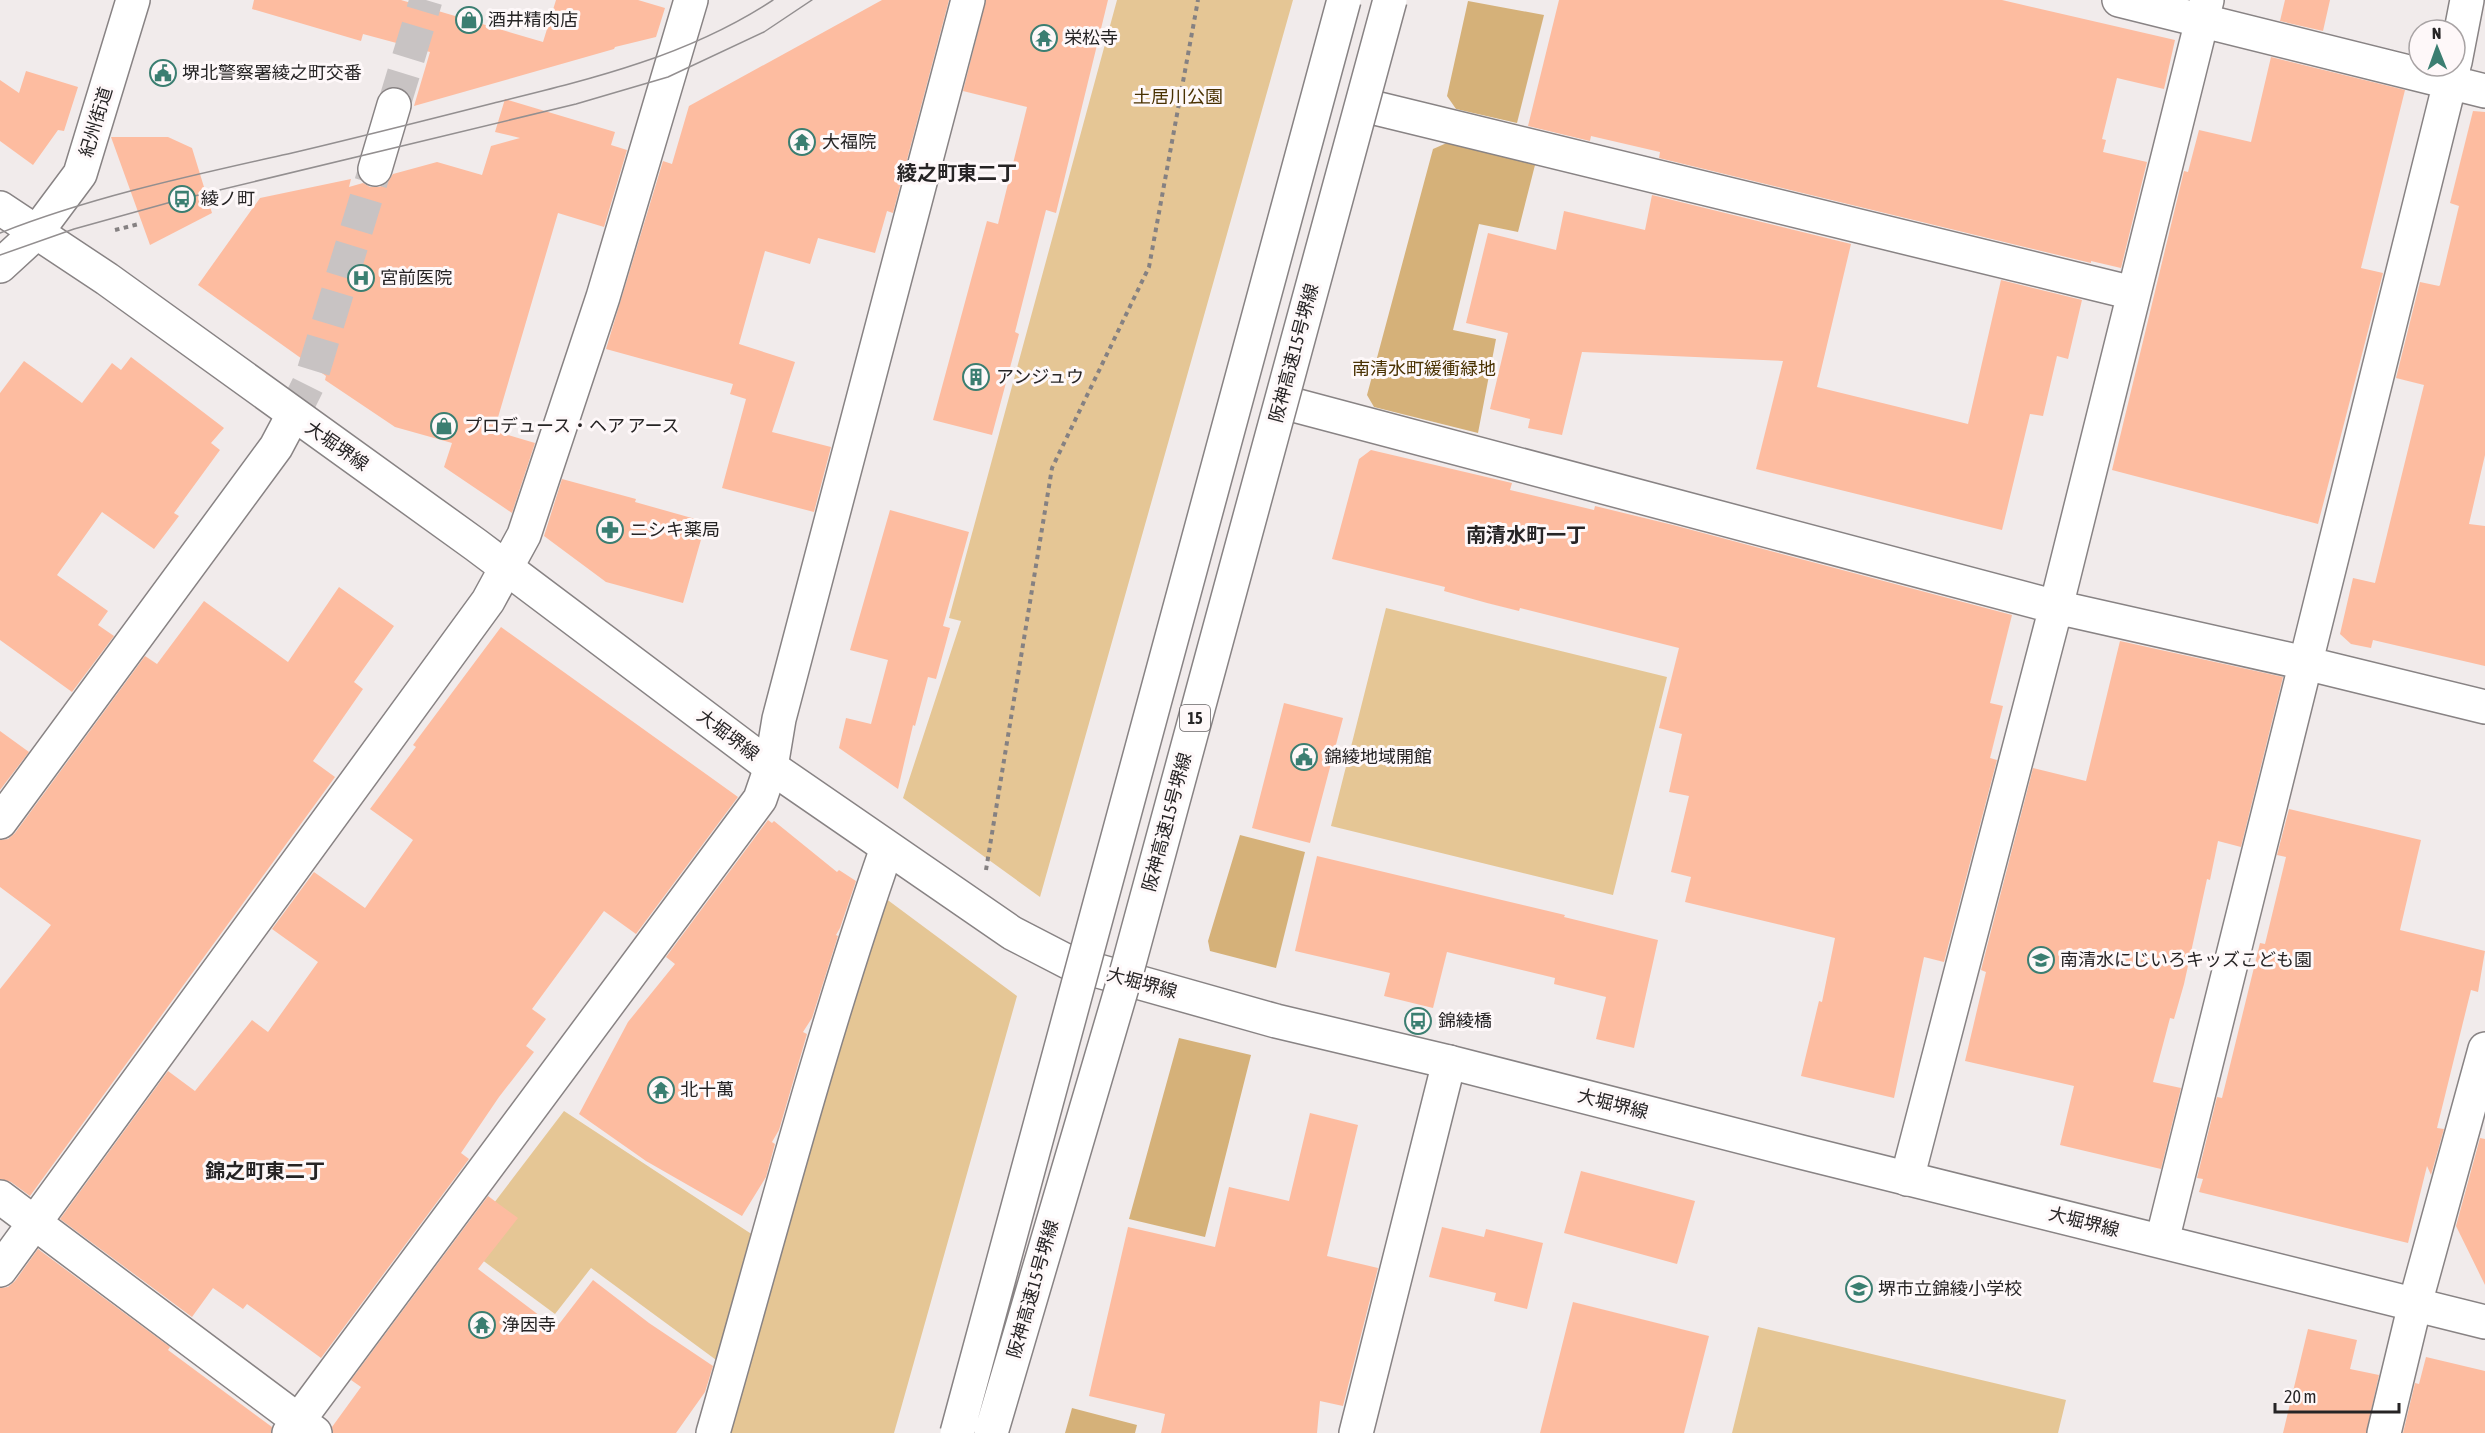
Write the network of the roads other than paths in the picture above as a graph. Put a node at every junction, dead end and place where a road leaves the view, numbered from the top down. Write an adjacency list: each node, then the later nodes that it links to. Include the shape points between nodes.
1 (133, 0): 20 (main road, 紀州街道, via 80,174)
2 (691, 0): 25 (main road, via 603,297 524,535)
3 (968, 0): 29 (main road, via 778,719)
4 (1337, 0): 32 (main road)
5 (1344, 0): 46 (main road, 阪神高速15号堺線 / 15, bridge)
6 (1390, 0): 47 (main road, 阪神高速15号堺線 / 15, bridge, via 1128,967)
7 (1399, 0): 17 (main road)
8 (2119, 0): 10 (main road)
9 (2467, 0): 11 (main road)
10 (2204, 11): 12 (main road); 22 (main road)
11 (2464, 18)
12 (2407, 59)
13 (2452, 78): 27 (main road)
14 (2466, 78): 15 (main road)
15 (2485, 91)
16 (394, 105): 18 (main road)
17 (1371, 106): 22 (main road); 23 (main road)
18 (375, 169)
19 (0, 208): 20 (main road, 大堀堺線)
20 (36, 233): 21 (main road, 紀州街道); 24 (main road, 大堀堺線, via 107,279)
21 (0, 266)
22 (2133, 293): 26 (main road)
23 (1294, 405): 26 (main road); 33 (main road)
24 (293, 415): 25 (main road, 大堀堺線); 30 (main road, via 276,447)
25 (507, 568): 29 (main road, 大堀堺線); 38 (main road, via 488,601)
26 (2056, 607): 27 (main road); 36 (main road)
27 (2305, 663): 28 (main road); 39 (main road)
28 (2485, 707)
29 (771, 767): 31 (main road, 大堀堺線); 43 (main road, via 760,799)
30 (0, 822)
31 (887, 848): 32 (main road, 大堀堺線, via 1012,933); 44 (main road, via 869,897)
32 (1070, 963): 33 (main road, 大堀堺線); 45 (main road)
33 (1133, 981): 35 (main road, 大堀堺線, via 1276,1021); 48 (main road)
34 (2485, 1049): 41 (main road)
35 (1449, 1062): 36 (main road, 大堀堺線); 49 (main road)
36 (1907, 1179): 39 (main road, 大堀堺線)
37 (0, 1197): 38 (main road)
38 (35, 1223): 40 (main road); 43 (main road)
39 (2162, 1241): 41 (main road, 大堀堺線)
40 (0, 1270)
41 (2415, 1304): 42 (main road, 大堀堺線); 50 (main road)
42 (2485, 1322)
43 (301, 1429)
44 (713, 1433)
45 (944, 1433)
46 (957, 1433)
47 (991, 1433)
48 (1005, 1433)
49 (1356, 1433)
50 (2384, 1433)

